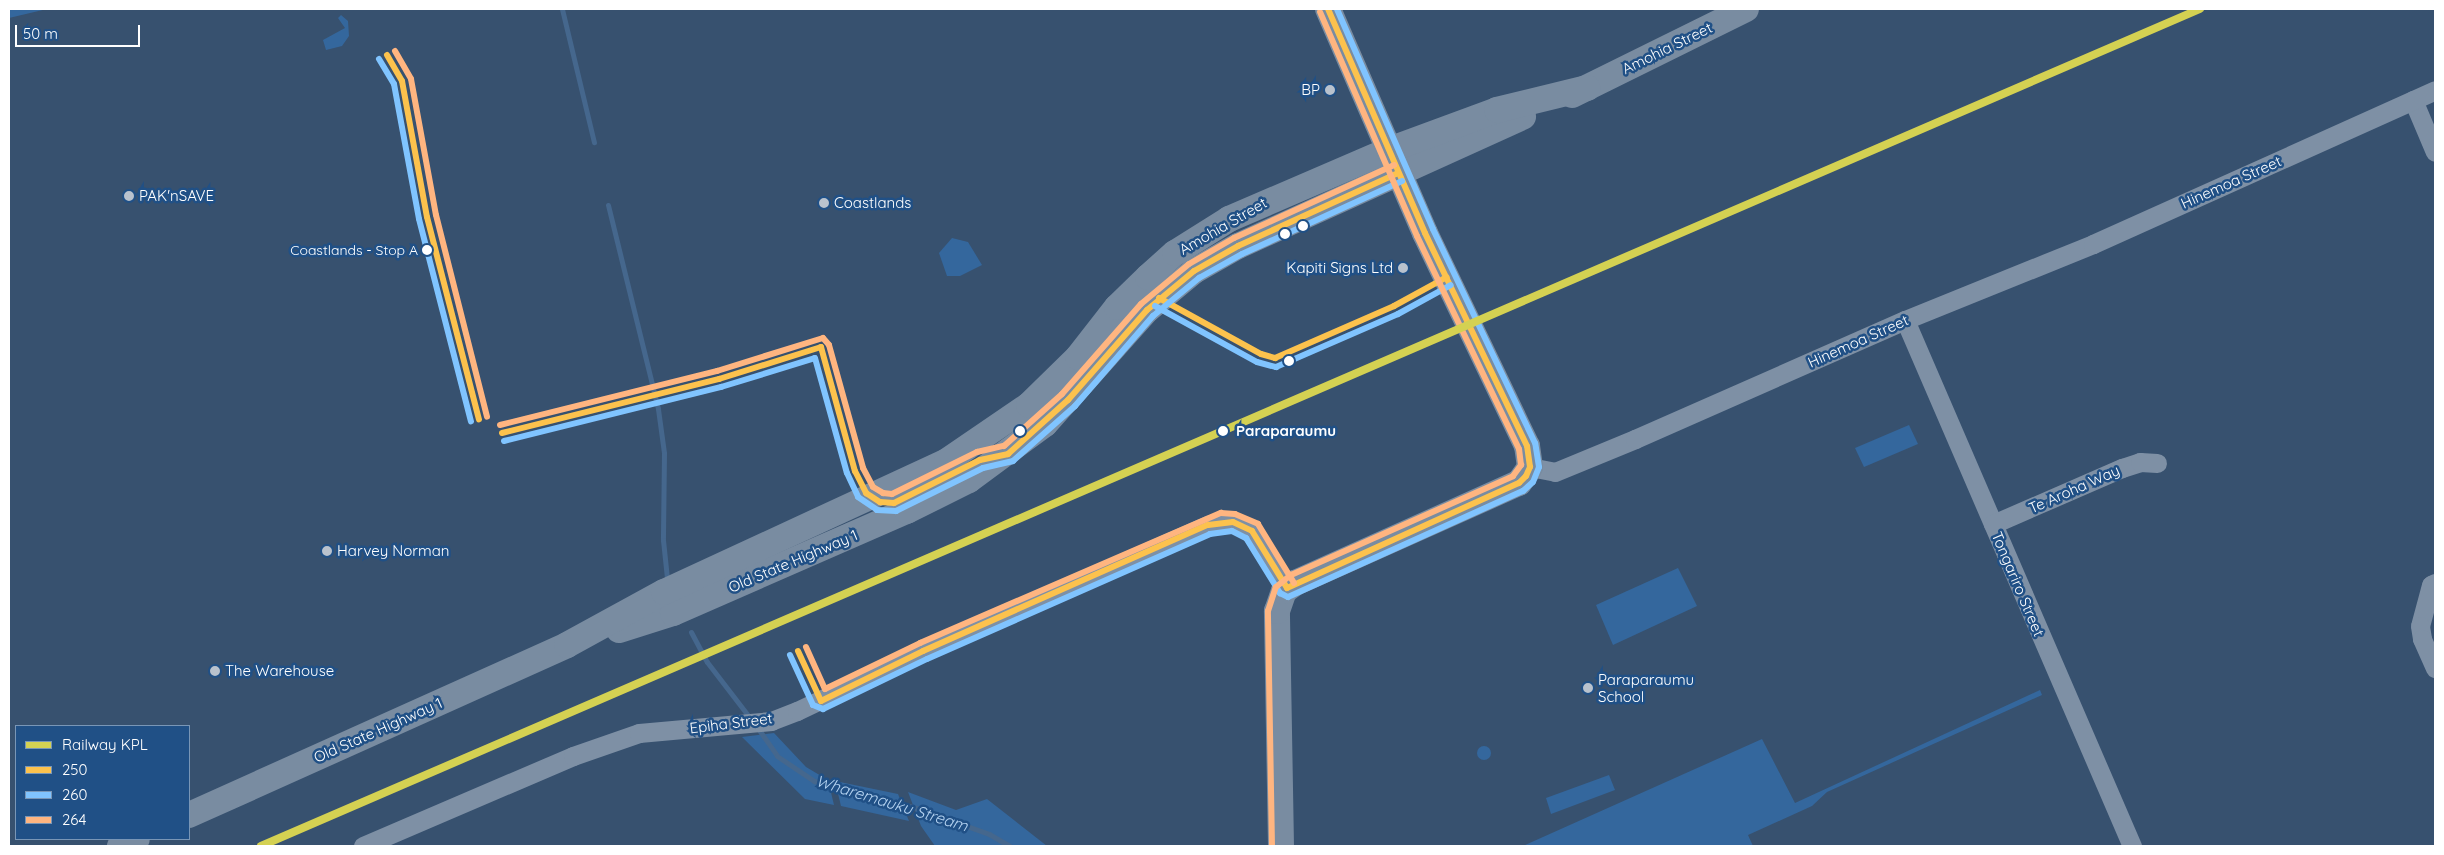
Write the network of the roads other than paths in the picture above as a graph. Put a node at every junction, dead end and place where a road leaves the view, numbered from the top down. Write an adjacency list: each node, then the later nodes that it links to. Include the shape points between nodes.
1 (1328, 9): 6 (main road)
2 (1746, 9): 6 (main road, Amohia Street, via 1587,88 1497,110)
3 (2435, 90): 4 (street, Hinemoa Street)
4 (2413, 100): 5 (street); 7 (street, Hinemoa Street, via 2093,244)
5 (2435, 152)
6 (1393, 161): 8 (main road, Amohia Street, via 1183,278 1141,316 1051,418); 10 (main road, via 1527,446); 11 (main road, Amohia Street, via 1270,199 1196,239 1132,292 1078,357 1029,405 947,461)
7 (1905, 320): 10 (street, Hinemoa Street, via 1555,472); 12 (street, Tongariro Street)
8 (1008, 454): 15 (main road, Old State Highway 1, via 930,501)
9 (2157, 463): 12 (street, Te Aroha Way, via 2140,462 2122,468)
10 (1530, 468): 14 (main road, via 1519,483)
11 (870, 497): 15 (main road, Old State Highway 1)
12 (1993, 524): 22 (street, Tongariro Street)
13 (2433, 584): 16 (street, via 2420,626)
14 (1287, 588): 20 (street, Epiha Street, via 1252,531 1233,522 1222,522 923,651 821,701 771,720 639,733 573,756); 21 (main road, via 1278,612)
15 (677, 599): 17 (main road, Old State Highway 1)
16 (2435, 668)
17 (190, 815)
18 (135, 840): 19 (main road)
19 (120, 846)
20 (362, 846)
21 (1281, 846)
22 (2132, 846)

